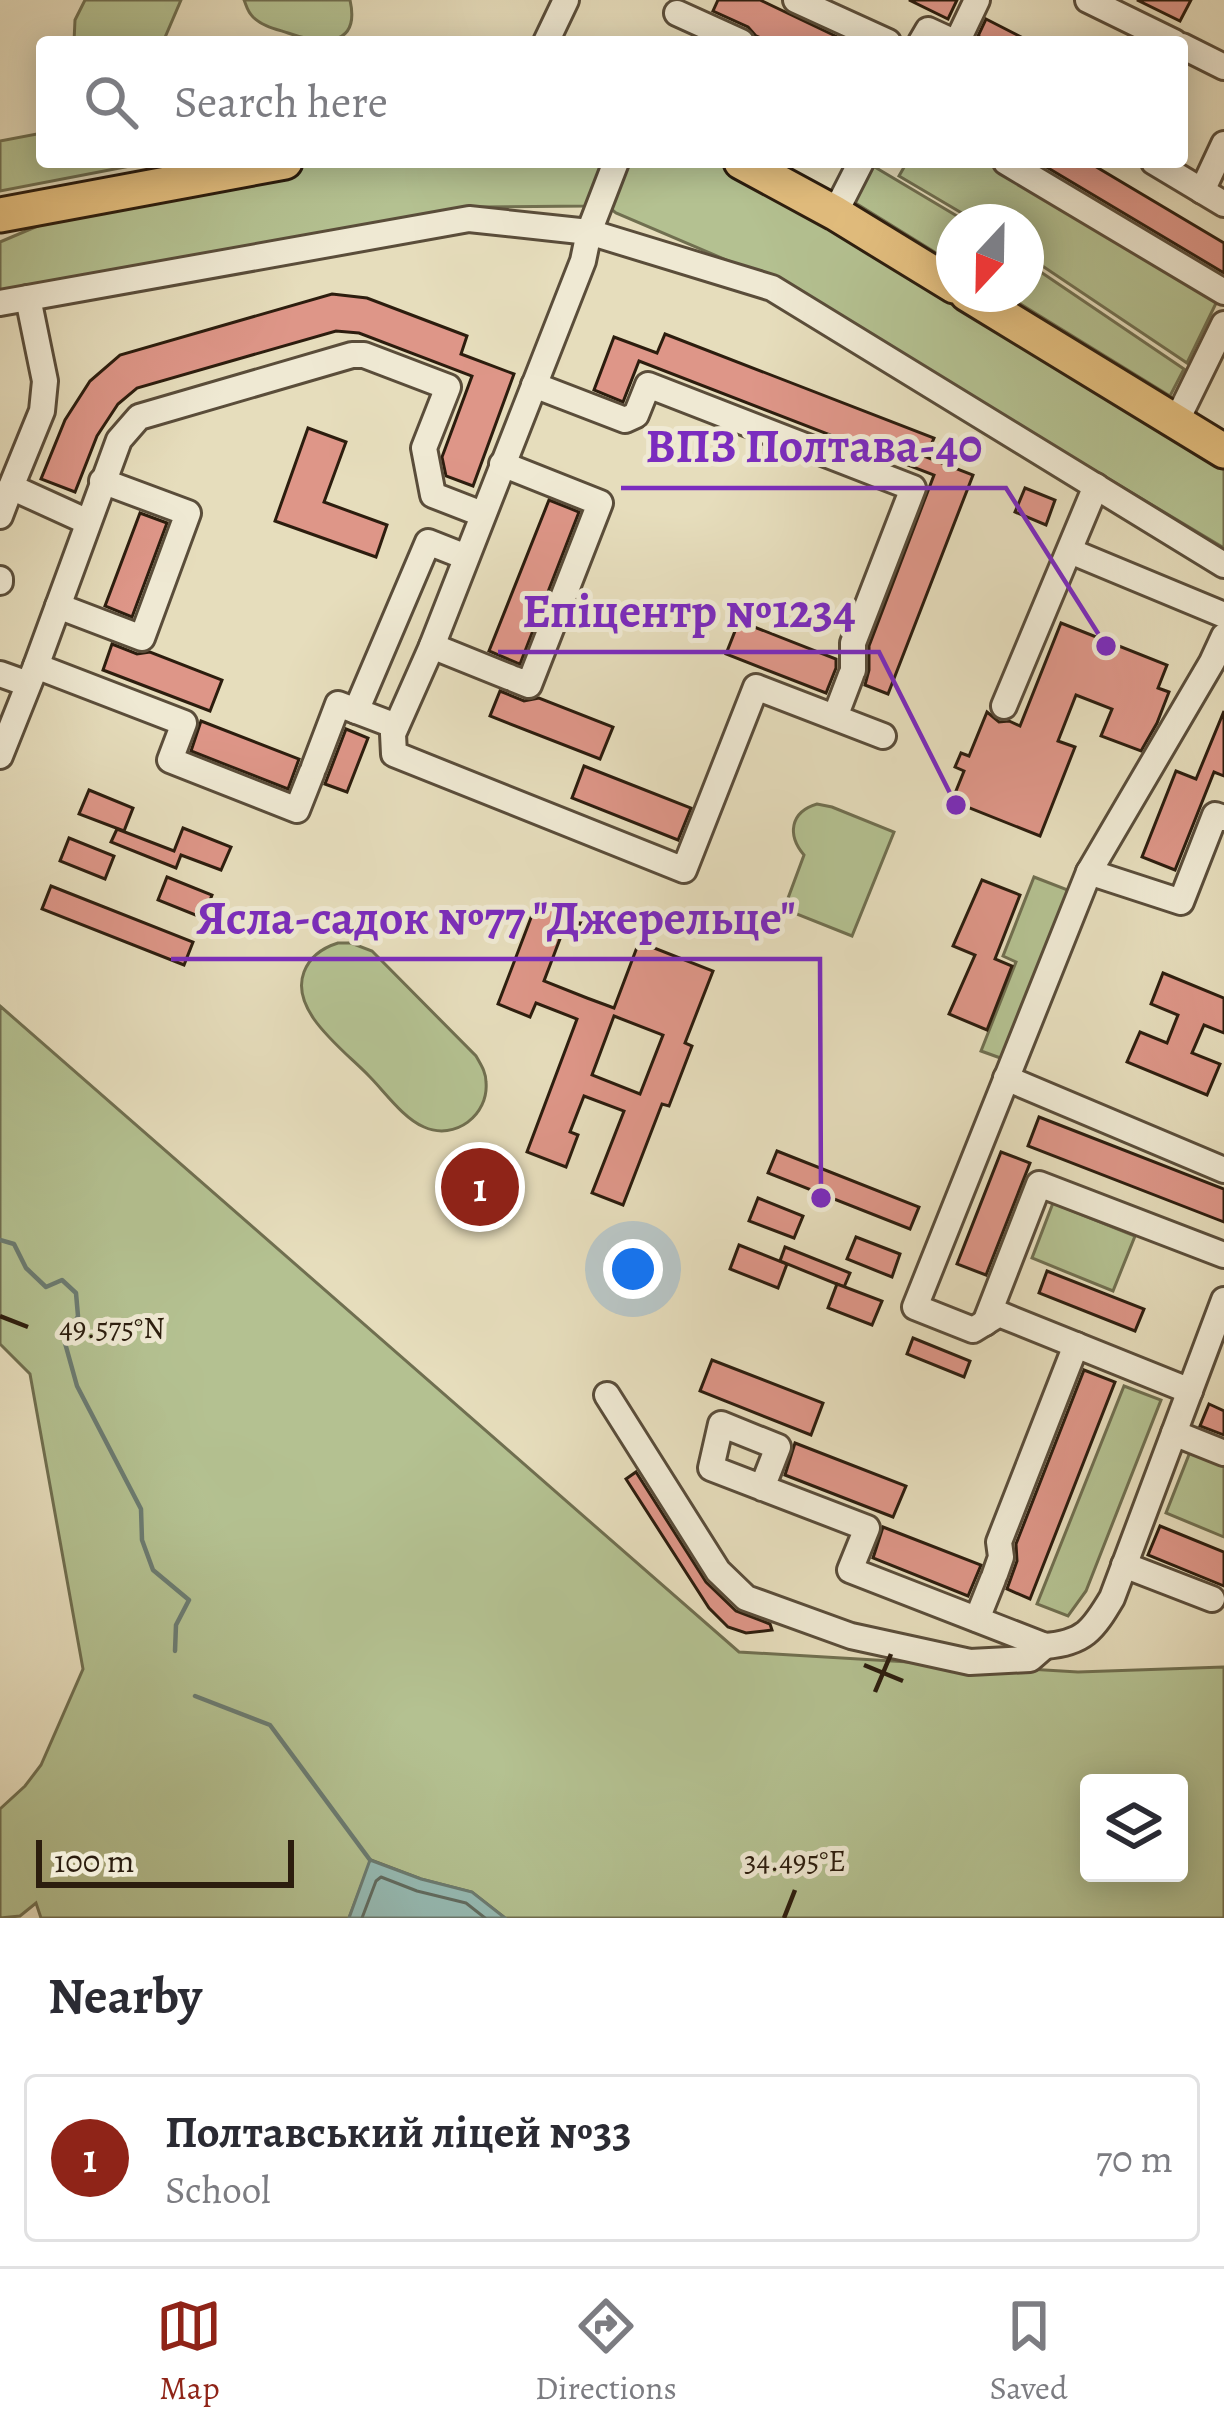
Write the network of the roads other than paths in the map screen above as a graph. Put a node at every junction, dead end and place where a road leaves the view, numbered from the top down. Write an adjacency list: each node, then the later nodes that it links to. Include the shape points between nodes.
1 (566, 0): 6 (street)
2 (796, 0): 8 (street)
3 (977, 0): 9 (street)
4 (1088, 0): 10 (street)
5 (676, 13): 7 (street)
6 (549, 36)
7 (728, 36)
8 (875, 36)
9 (959, 36)
10 (1162, 36)
11 (1188, 49): 12 (street)
12 (1224, 67)
13 (1224, 144): 20 (street)
14 (252, 168): 21 (main road)
15 (614, 168): 25 (street)
16 (753, 168): 22 (main road)
17 (857, 168): 22 (street)
18 (1016, 168): 27 (street)
19 (1164, 168): 20 (street)
20 (1213, 197)
21 (60, 203): 23 (main road); 24 (main road)
22 (835, 213): 26 (main road)
23 (0, 215)
24 (0, 231)
25 (590, 232): 28 (street, via 469,219); 32 (street); 37 (street, via 772,288)
26 (936, 275)
27 (1224, 292)
28 (28, 298): 29 (street); 38 (street, via 45,381 42,412)
29 (0, 302)
30 (997, 312): 33 (main road)
31 (1224, 325): 33 (street)
32 (534, 386): 35 (street); 53 (street, via 625,420 636,415 648,385 913,488 853,644)
33 (1176, 422): 34 (main road)
34 (1224, 451)
35 (502, 464): 39 (street); 48 (street, via 600,503 529,685)
36 (102, 482): 39 (street, via 119,440 139,417 364,355 448,387 424,448 433,495); 41 (street); 45 (street, via 188,513 142,638)
37 (1096, 486): 42 (street); 44 (street)
38 (11, 487): 40 (street); 41 (street)
39 (482, 514): 43 (street)
40 (0, 516)
41 (88, 522): 45 (street)
42 (1070, 551): 46 (street); 51 (street)
43 (466, 557): 48 (street); 52 (street, via 428,542)
44 (1224, 565)
45 (58, 606): 50 (street)
46 (1224, 615)
47 (1224, 637): 58 (street)
48 (431, 646): 54 (street)
49 (0, 674): 50 (street)
50 (32, 675): 52 (street, via 184,723 170,760 297,810 338,704); 56 (street)
51 (1004, 706)
52 (356, 711): 54 (street)
53 (835, 717): 54 (street, via 756,687 684,870 394,754); 55 (street)
54 (396, 726)
55 (884, 736)
56 (0, 756)
57 (1224, 818): 58 (street, via 1215,815 1181,902)
58 (1090, 872): 59 (street)
59 (1006, 1078): 60 (street); 63 (street, via 915,1307 973,1330)
60 (1224, 1170)
61 (1224, 1255): 63 (street, via 1040,1184)
62 (1223, 1306): 65 (street)
63 (985, 1323): 64 (street, via 999,1314)
64 (1076, 1345): 65 (street); 72 (street, via 998,1542 1001,1557)
65 (1190, 1391): 67 (street)
66 (607, 1395): 73 (street, via 718,1571 746,1598 851,1636 970,1662 1030,1660)
67 (1174, 1433): 68 (street); 70 (street)
68 (1224, 1453)
69 (762, 1488): 72 (street, via 867,1528 850,1570)
70 (1124, 1565): 71 (street); 73 (street, via 1096,1625 1072,1644)
71 (1212, 1599)
72 (977, 1619): 73 (street)
73 (1045, 1646)

